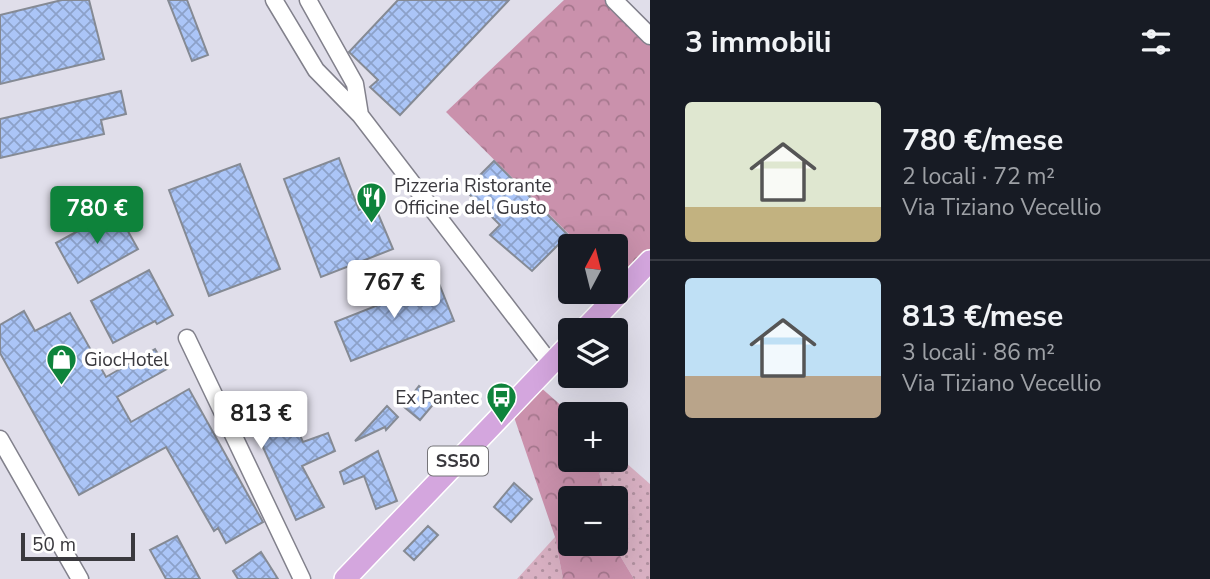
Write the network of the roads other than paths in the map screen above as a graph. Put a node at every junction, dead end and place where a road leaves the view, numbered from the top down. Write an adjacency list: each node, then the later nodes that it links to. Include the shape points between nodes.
1 (274, 0): 5 (street, via 316,70)
2 (308, 0): 5 (street, via 355,85)
3 (614, 0): 4 (street)
4 (650, 36)
5 (360, 115): 10 (street)
6 (650, 261): 7 (main road)
7 (595, 318)
8 (187, 338): 13 (street)
9 (558, 357): 10 (main road, SS50)
10 (551, 364): 14 (main road, SS50)
11 (0, 439): 12 (street)
12 (79, 579)
13 (302, 579)
14 (345, 579)

